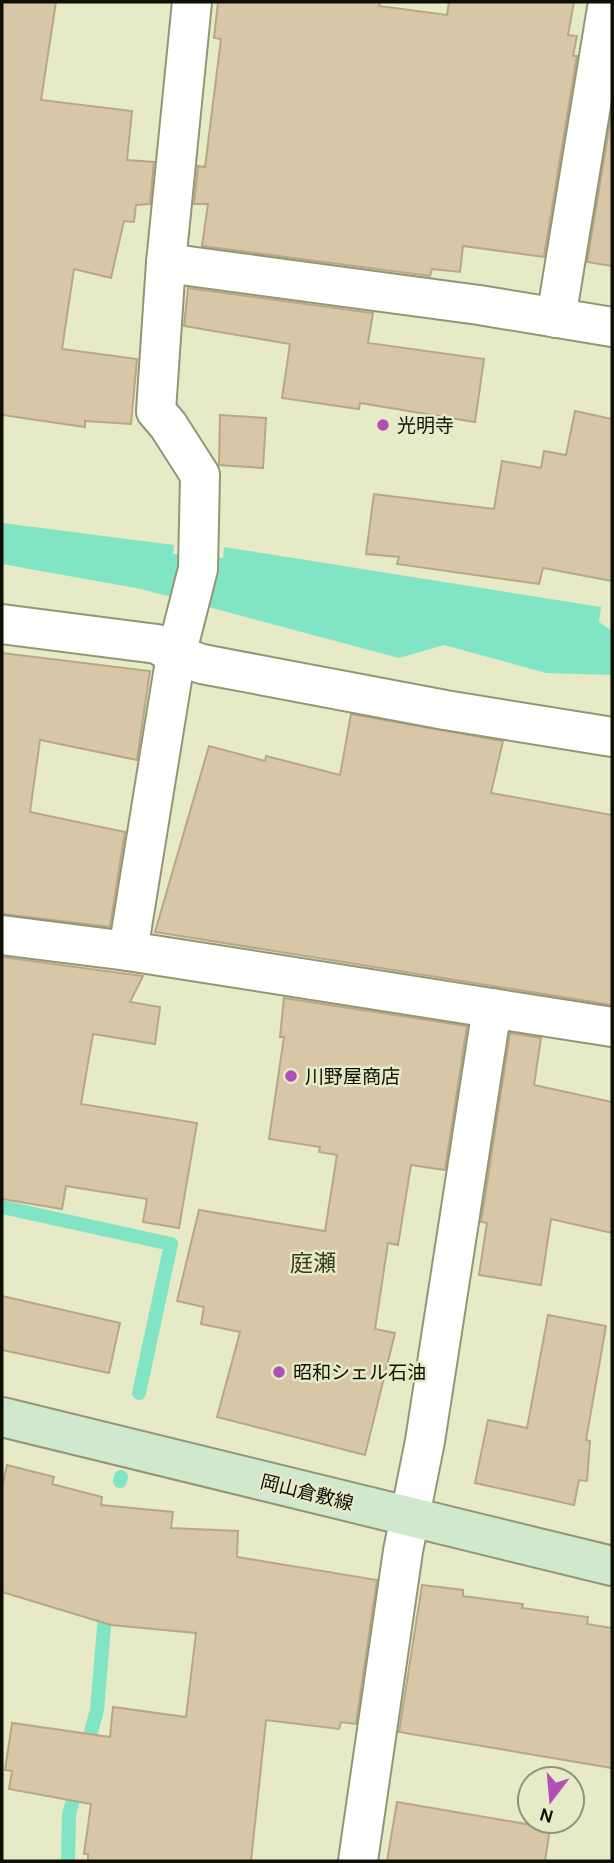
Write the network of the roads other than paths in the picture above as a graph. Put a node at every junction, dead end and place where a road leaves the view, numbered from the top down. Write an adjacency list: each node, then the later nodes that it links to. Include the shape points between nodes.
1 (192, 2): 3 (street)
2 (608, 2): 4 (street)
3 (166, 263): 4 (street); 7 (street, via 156,411 200,475 198,569)
4 (556, 318): 5 (street)
5 (612, 327)
6 (2, 624): 7 (street, via 157,644)
7 (176, 655): 8 (street, via 202,664 445,710); 10 (street)
8 (612, 737)
9 (2, 936): 10 (street)
10 (128, 951): 11 (street)
11 (492, 1008): 12 (street); 14 (street)
12 (612, 1027)
13 (2, 1418): 14 (main road, 岡山倉敷線)
14 (410, 1518): 15 (main road, 岡山倉敷線); 16 (street)
15 (612, 1566)
16 (358, 1861)

